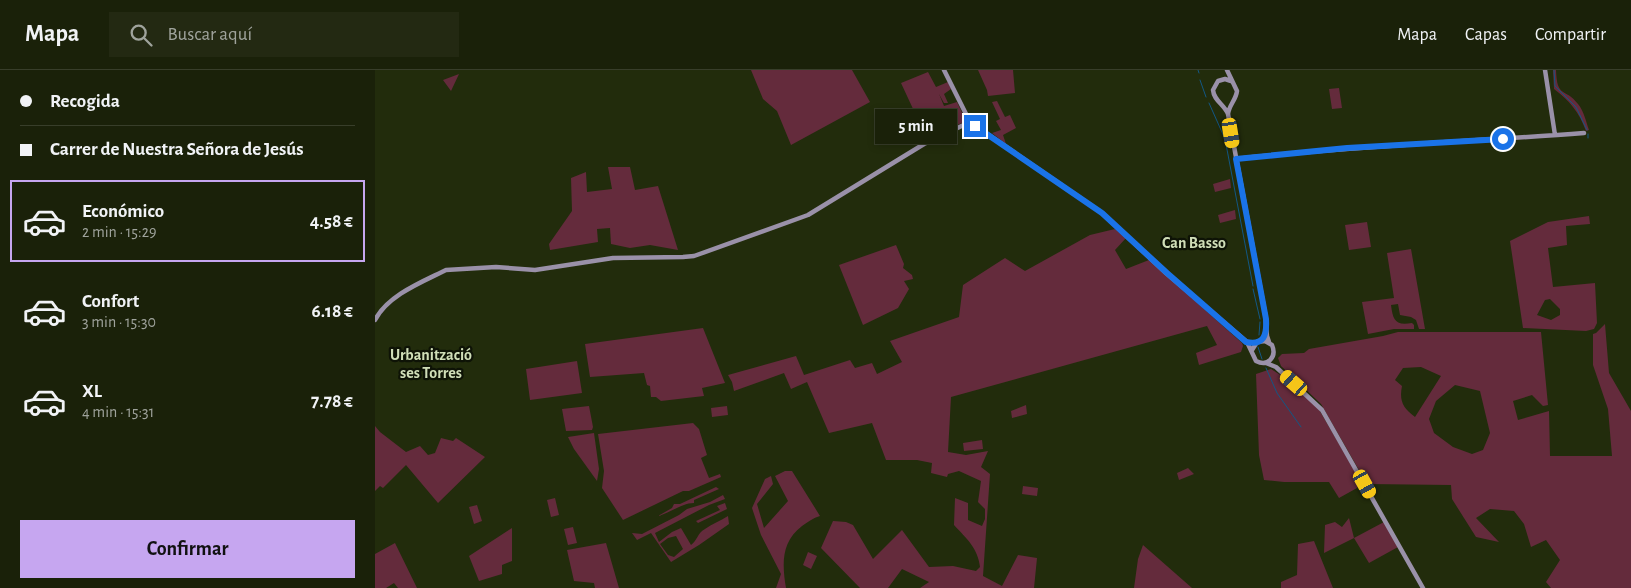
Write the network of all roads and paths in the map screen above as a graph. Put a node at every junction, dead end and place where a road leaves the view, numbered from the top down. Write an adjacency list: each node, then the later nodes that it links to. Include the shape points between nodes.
1 (944, 70): 9 (street)
2 (1227, 70): 4 (street); 5 (street)
3 (1545, 70): 11 (street)
4 (1222, 80): 5 (street); 7 (street, via 1215,84 1213,90 1214,97)
5 (1231, 81): 6 (street, via 1237,91)
6 (1232, 100): 7 (street); 8 (street)
7 (1221, 102): 8 (street)
8 (1228, 114): 12 (street)
9 (970, 122): 13 (street, via 924,144 808,215 694,256 613,258 535,270 496,267 446,270 399,295 383,308); 15 (street, via 1102,213)
10 (1584, 133): 11 (street)
11 (1555, 135): 12 (street, via 1347,148)
12 (1236, 159): 14 (street)
13 (375, 320)
14 (1267, 332): 16 (street); 17 (street)
15 (1246, 342): 16 (street); 18 (street)
16 (1258, 342): 17 (street); 18 (street)
17 (1270, 344): 19 (street, via 1274,350)
18 (1252, 350): 20 (street, via 1254,359)
19 (1273, 357): 20 (street); 21 (street)
20 (1265, 363): 21 (street)
21 (1276, 367): 22 (street, via 1322,410)
22 (1423, 588)

